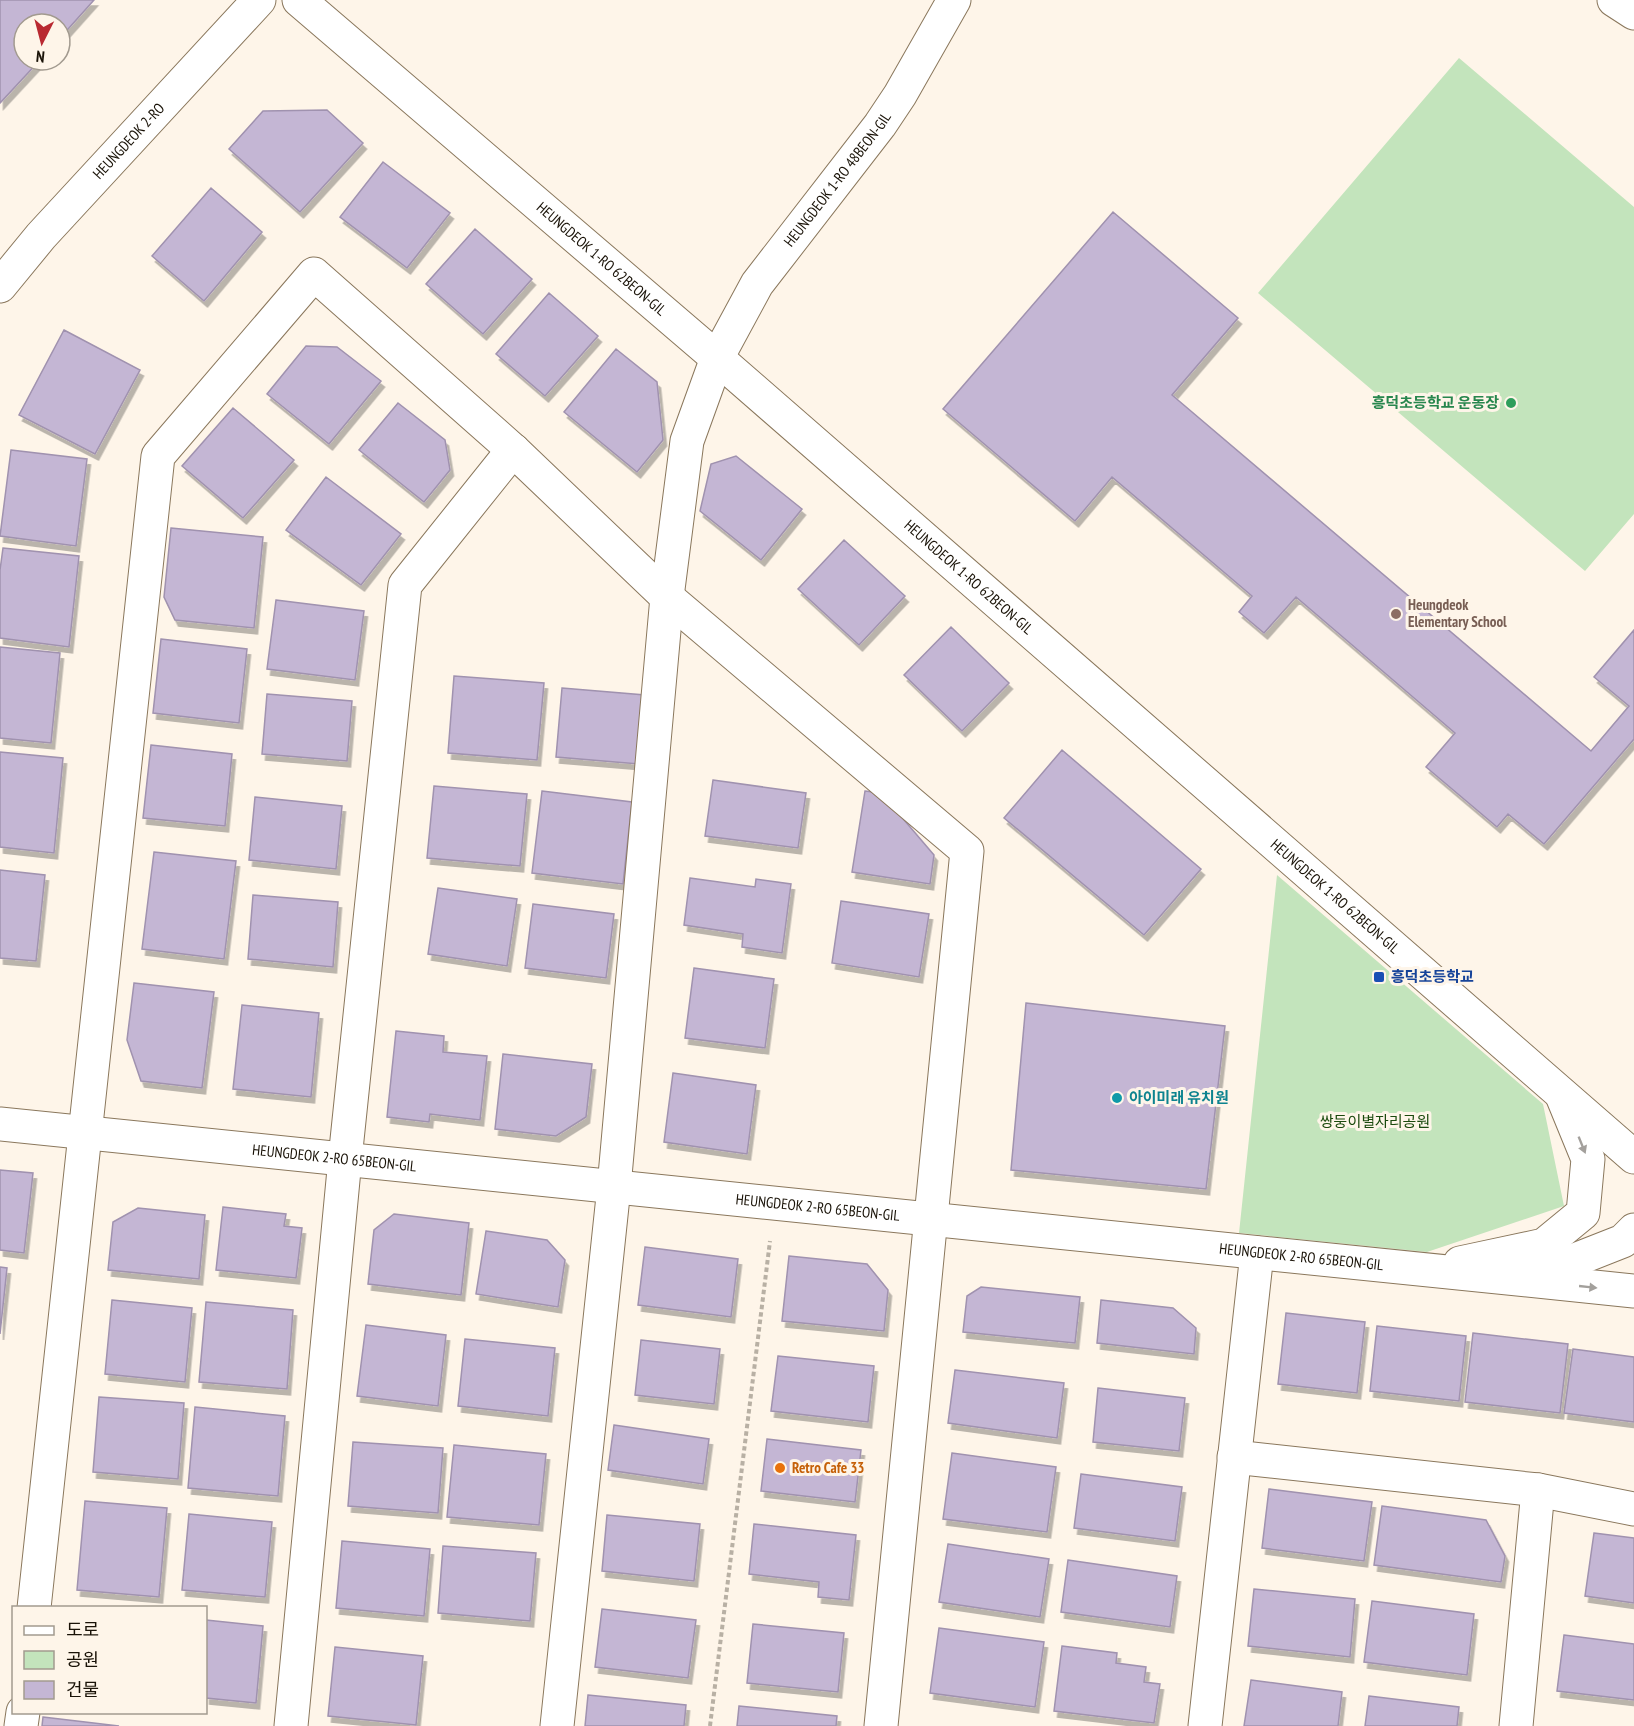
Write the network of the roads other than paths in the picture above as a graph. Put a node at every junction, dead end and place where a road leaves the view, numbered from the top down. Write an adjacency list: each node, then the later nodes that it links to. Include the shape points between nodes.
1 (259, 0): 6 (street, HEUNGDEOK 2-RO, via 41,236)
2 (299, 0): 7 (street, HEUNGDEOK 1-RO 62BEON-GIL)
3 (954, 0): 7 (street, HEUNGDEOK 1-RO 48BEON-GIL, via 880,125 757,284)
4 (1614, 0): 5 (street)
5 (1634, 13)
6 (0, 286)
7 (717, 358): 9 (street, HEUNGDEOK 1-RO 48BEON-GIL, via 687,441); 10 (street, HEUNGDEOK 1-RO 62BEON-GIL)
8 (513, 450): 9 (street); 12 (street, via 314,274 158,456); 14 (street, via 405,585)
9 (667, 597): 15 (street, HEUNGDEOK 1-RO 48BEON-GIL); 16 (street, via 967,851)
10 (1561, 1091): 13 (street, HEUNGDEOK 1-RO 62BEON-GIL); 19 (street, one-way to 19, via 1588,1159 1583,1214 1544,1245)
11 (0, 1124): 12 (street, HEUNGDEOK 2-RO 65BEON-GIL)
12 (87, 1133): 14 (street, HEUNGDEOK 2-RO 65BEON-GIL); 24 (street)
13 (1634, 1157)
14 (345, 1159): 15 (street, HEUNGDEOK 2-RO 65BEON-GIL); 25 (street)
15 (614, 1187): 16 (street, HEUNGDEOK 2-RO 65BEON-GIL); 26 (street, HEUNGDEOK 1-RO 48BEON-GIL)
16 (933, 1219): 18 (street, HEUNGDEOK 2-RO 65BEON-GIL); 27 (street)
17 (1634, 1230): 19 (street, via 1623,1241 1567,1263)
18 (1257, 1253): 19 (street, HEUNGDEOK 2-RO 65BEON-GIL); 21 (street)
19 (1425, 1270): 20 (street, HEUNGDEOK 2-RO 65BEON-GIL, one-way to 20)
20 (1634, 1291)
21 (1234, 1457): 22 (street); 28 (street)
22 (1538, 1490): 23 (street); 29 (street)
23 (1634, 1509)
24 (34, 1606)
25 (291, 1726)
26 (557, 1726)
27 (881, 1726)
28 (1205, 1726)
29 (1516, 1726)

